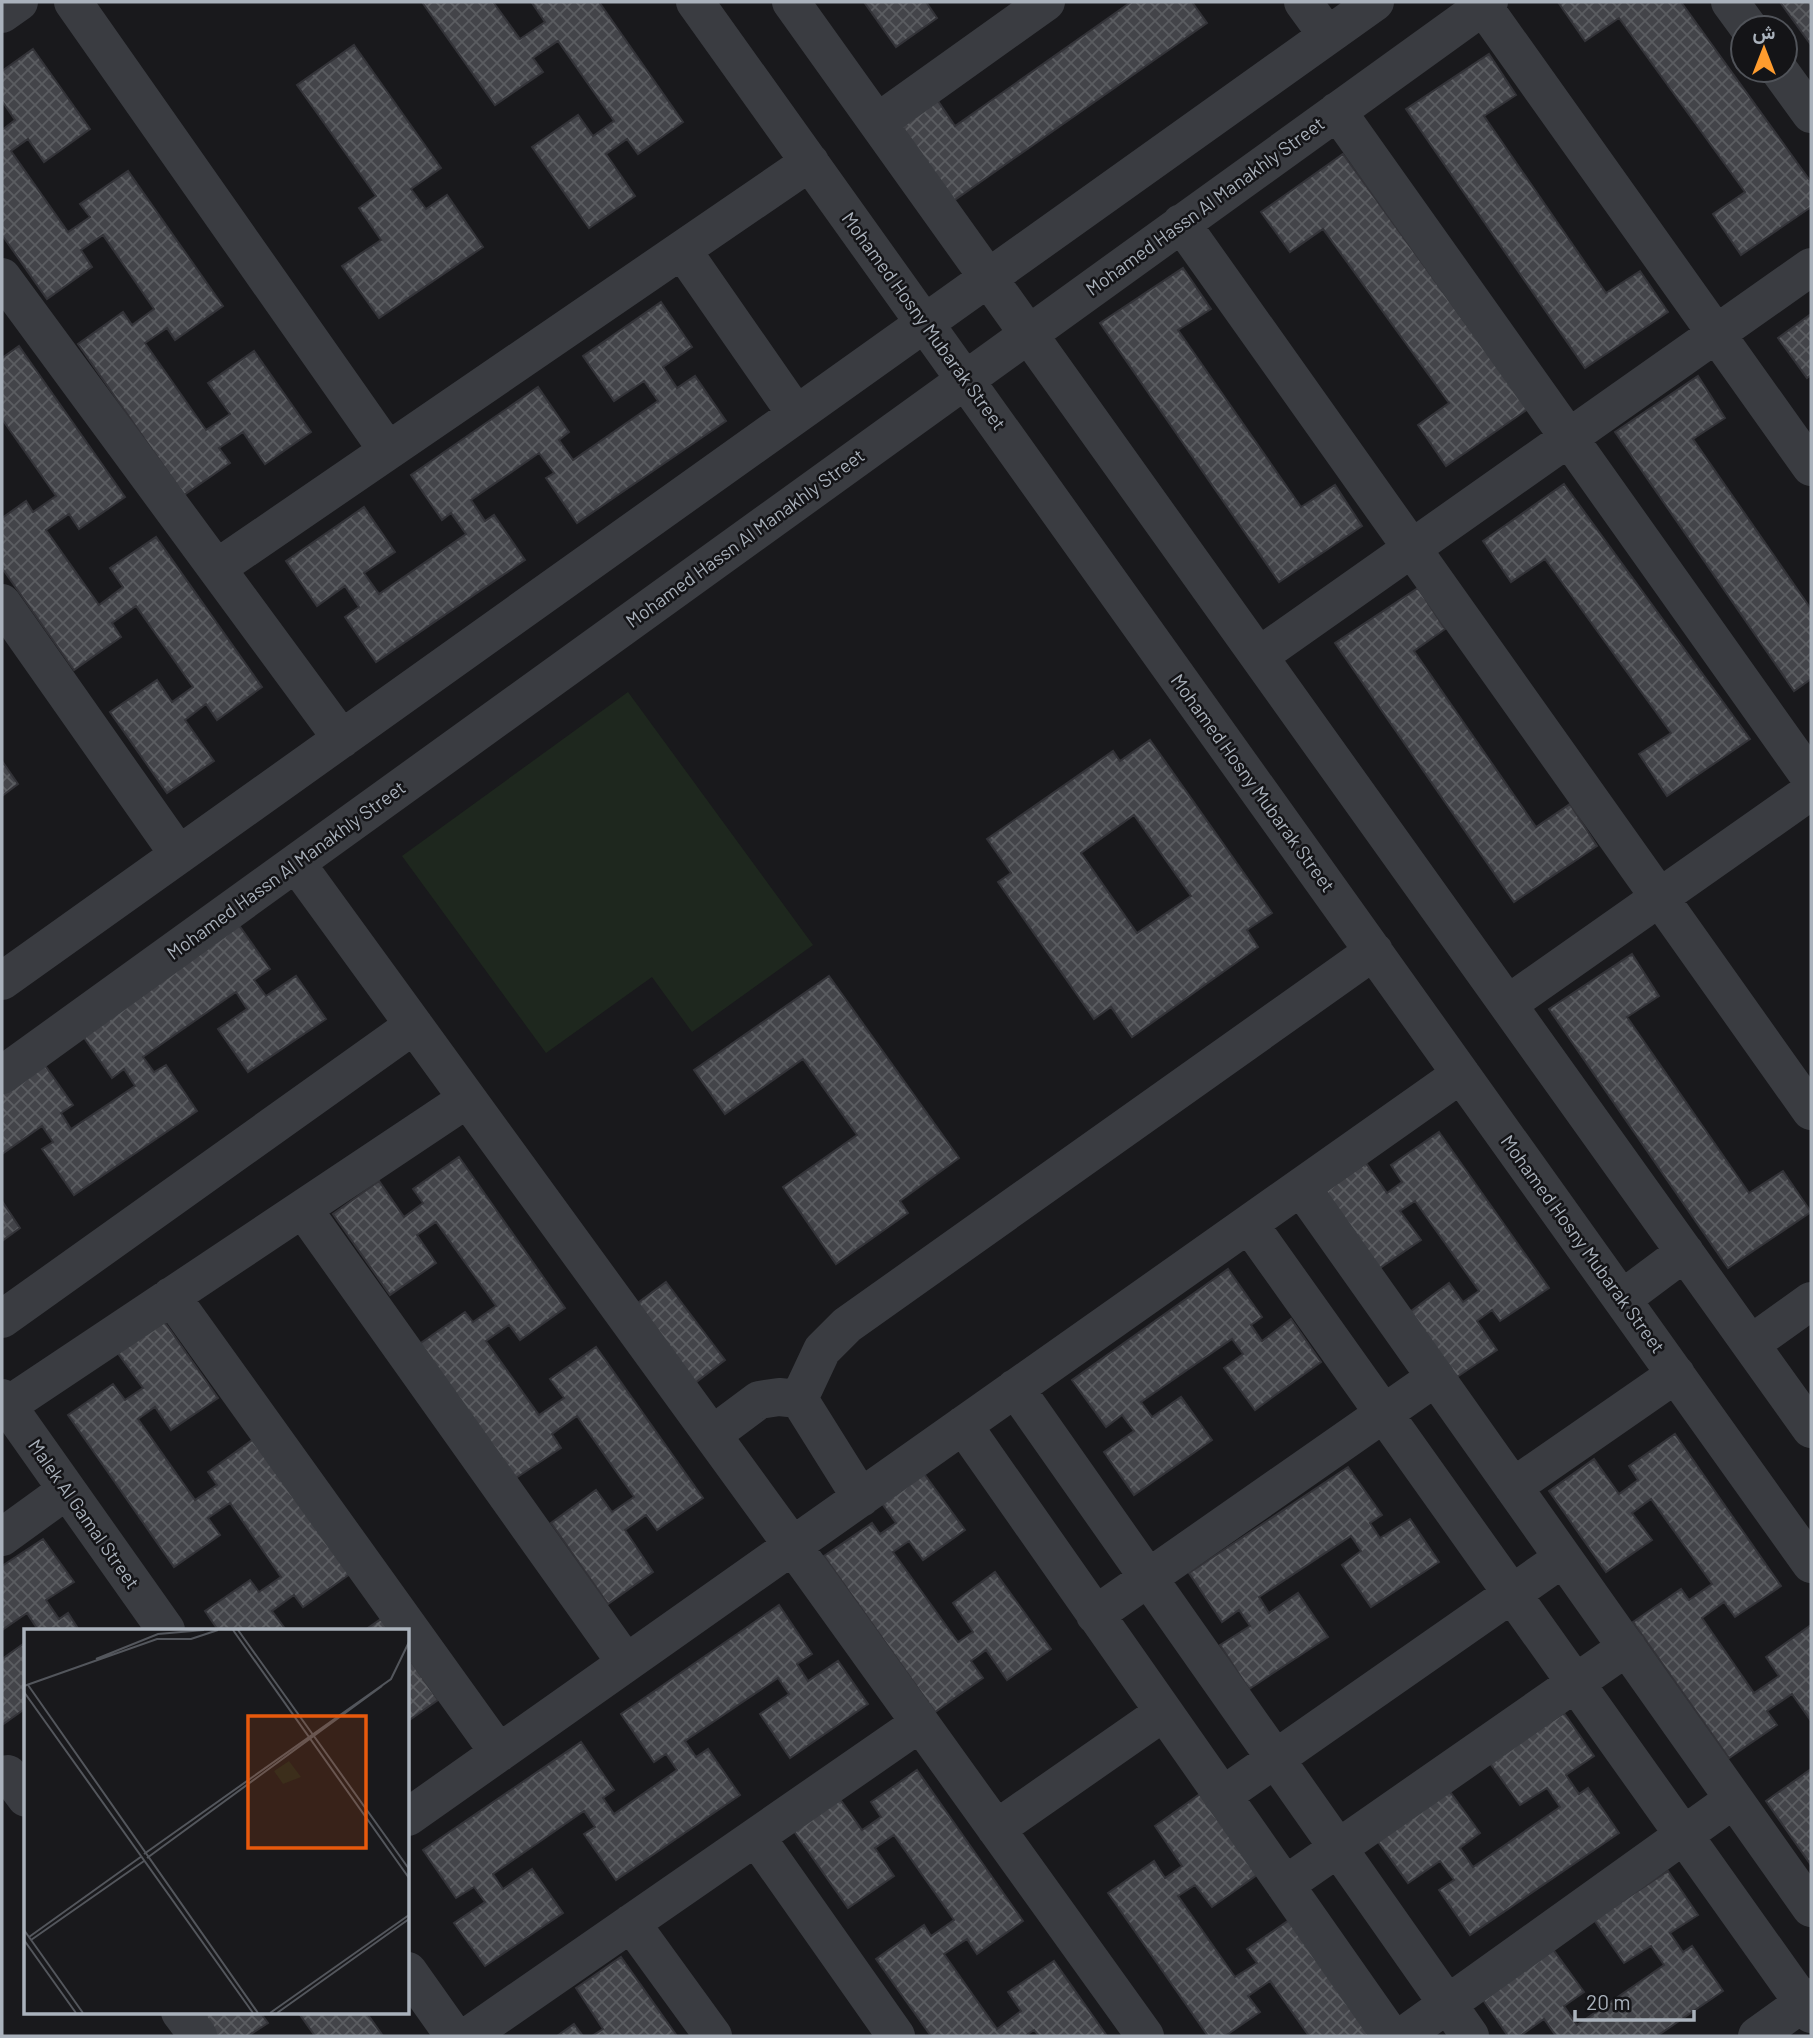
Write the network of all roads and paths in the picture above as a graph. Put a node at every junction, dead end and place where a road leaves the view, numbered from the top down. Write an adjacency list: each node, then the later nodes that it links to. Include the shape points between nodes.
1 (19, 2): 9 (street)
2 (73, 2): 27 (street)
3 (695, 2): 15 (street, Mohamed Hosny Mubarak Street)
4 (792, 2): 14 (street)
5 (1046, 2): 14 (street)
6 (1303, 2): 10 (street)
7 (1375, 2): 10 (street)
8 (1486, 4): 12 (street, Mohamed Hassn Al Manakhly Street); 23 (street)
9 (2, 14)
10 (1327, 36): 20 (street)
11 (1789, 84): 13 (street)
12 (1337, 111): 16 (street, Mohamed Hassn Al Manakhly Street); 26 (street)
13 (1811, 114)
14 (877, 122): 20 (street)
15 (810, 162): 17 (street); 21 (street, Mohamed Hosny Mubarak Street)
16 (1181, 223): 22 (street, Mohamed Hassn Al Manakhly Street); 29 (street)
17 (682, 250): 25 (street); 27 (street)
18 (1811, 267): 23 (street)
19 (2, 277): 30 (street)
20 (988, 277): 21 (street); 22 (street)
21 (925, 323): 24 (street, Mohamed Hosny Mubarak Street); 25 (street)
22 (1029, 334): 24 (street, Mohamed Hassn Al Manakhly Street); 32 (street)
23 (1716, 334): 26 (street); 28 (street)
24 (966, 380): 37 (street, Mohamed Hassn Al Manakhly Street); 39 (street, Mohamed Hosny Mubarak Street)
25 (796, 414): 33 (street)
26 (1569, 438): 29 (street); 34 (street)
27 (388, 451): 30 (street)
28 (1811, 467)
29 (1412, 549): 32 (street); 38 (street)
30 (216, 568): 33 (street)
31 (2, 603): 36 (street)
32 (1259, 656): 41 (street)
33 (342, 738): 36 (street)
34 (1811, 779)
35 (1811, 792): 38 (street)
36 (179, 855): 40 (street)
37 (296, 863): 42 (street); 44 (street, Mohamed Hassn Al Manakhly Street)
38 (1660, 898): 41 (street); 46 (street)
39 (1374, 951): 43 (street, Mohamed Hosny Mubarak Street); 59 (street, via 847,1325 822,1350)
40 (2, 981)
41 (1508, 1004): 50 (street)
42 (414, 1025): 45 (street); 54 (street)
43 (1461, 1074): 47 (street); 52 (street, Mohamed Hosny Mubarak Street)
44 (2, 1075)
45 (467, 1099): 48 (street); 64 (street)
46 (1811, 1111)
47 (1301, 1187): 49 (street); 57 (street)
48 (303, 1209): 51 (street); 77 (street)
49 (1249, 1224): 58 (street); 61 (street)
50 (1685, 1252): 52 (street); 55 (street)
51 (171, 1296): 60 (street); 81 (street)
52 (1622, 1299): 56 (street, Mohamed Hosny Mubarak Street)
53 (1811, 1301): 55 (street)
54 (2, 1319)
55 (1751, 1344): 63 (street)
56 (1676, 1374): 65 (street); 71 (street, Mohamed Hosny Mubarak Street)
57 (1436, 1377): 61 (street); 65 (street)
58 (1015, 1388): 62 (street); 72 (street)
59 (799, 1399): 64 (street, via 759,1400); 67 (street)
60 (4, 1402): 66 (street, Malek Al Gamal Street)
61 (1384, 1413): 72 (street); 73 (street)
62 (963, 1425): 67 (street); 74 (street)
63 (1811, 1429)
64 (712, 1435): 69 (street)
65 (1513, 1487): 70 (street)
66 (67, 1490): 68 (street); 75 (street, Malek Al Gamal Street)
67 (861, 1498): 69 (street)
68 (2, 1537)
69 (791, 1545): 77 (street); 80 (street)
70 (1563, 1558): 73 (street); 76 (street)
71 (1811, 1564)
72 (1148, 1578): 74 (street); 82 (street)
73 (1512, 1594): 78 (street); 82 (street)
74 (1095, 1615): 79 (street)
75 (165, 1629)
76 (1627, 1647): 78 (street); 84 (street)
77 (626, 1663): 81 (street)
78 (1575, 1683): 87 (street); 89 (street)
79 (1164, 1712): 83 (street); 86 (street)
80 (920, 1723): 86 (street); 88 (street)
81 (499, 1752): 85 (street)
82 (1275, 1759): 83 (street); 89 (street)
83 (1222, 1796): 90 (street)
84 (1734, 1799): 87 (street); 91 (street)
85 (410, 1816)
86 (996, 1829): 102 (street)
87 (1684, 1835): 94 (street); 95 (street)
88 (756, 1837): 92 (street); 101 (street)
89 (1338, 1849): 90 (street); 94 (street)
90 (1285, 1885): 103 (street)
91 (1811, 1908)
92 (631, 1923): 99 (street); 100 (street)
93 (410, 1974): 98 (street)
94 (1448, 2004): 104 (street); 105 (street)
95 (1809, 2005): 106 (street)
96 (182, 2014): 97 (street)
97 (198, 2036)
98 (454, 2036)
99 (468, 2036)
100 (713, 2036)
101 (896, 2036)
102 (1145, 2036)
103 (1391, 2036)
104 (1404, 2036)
105 (1470, 2036)
106 (1757, 2036)

